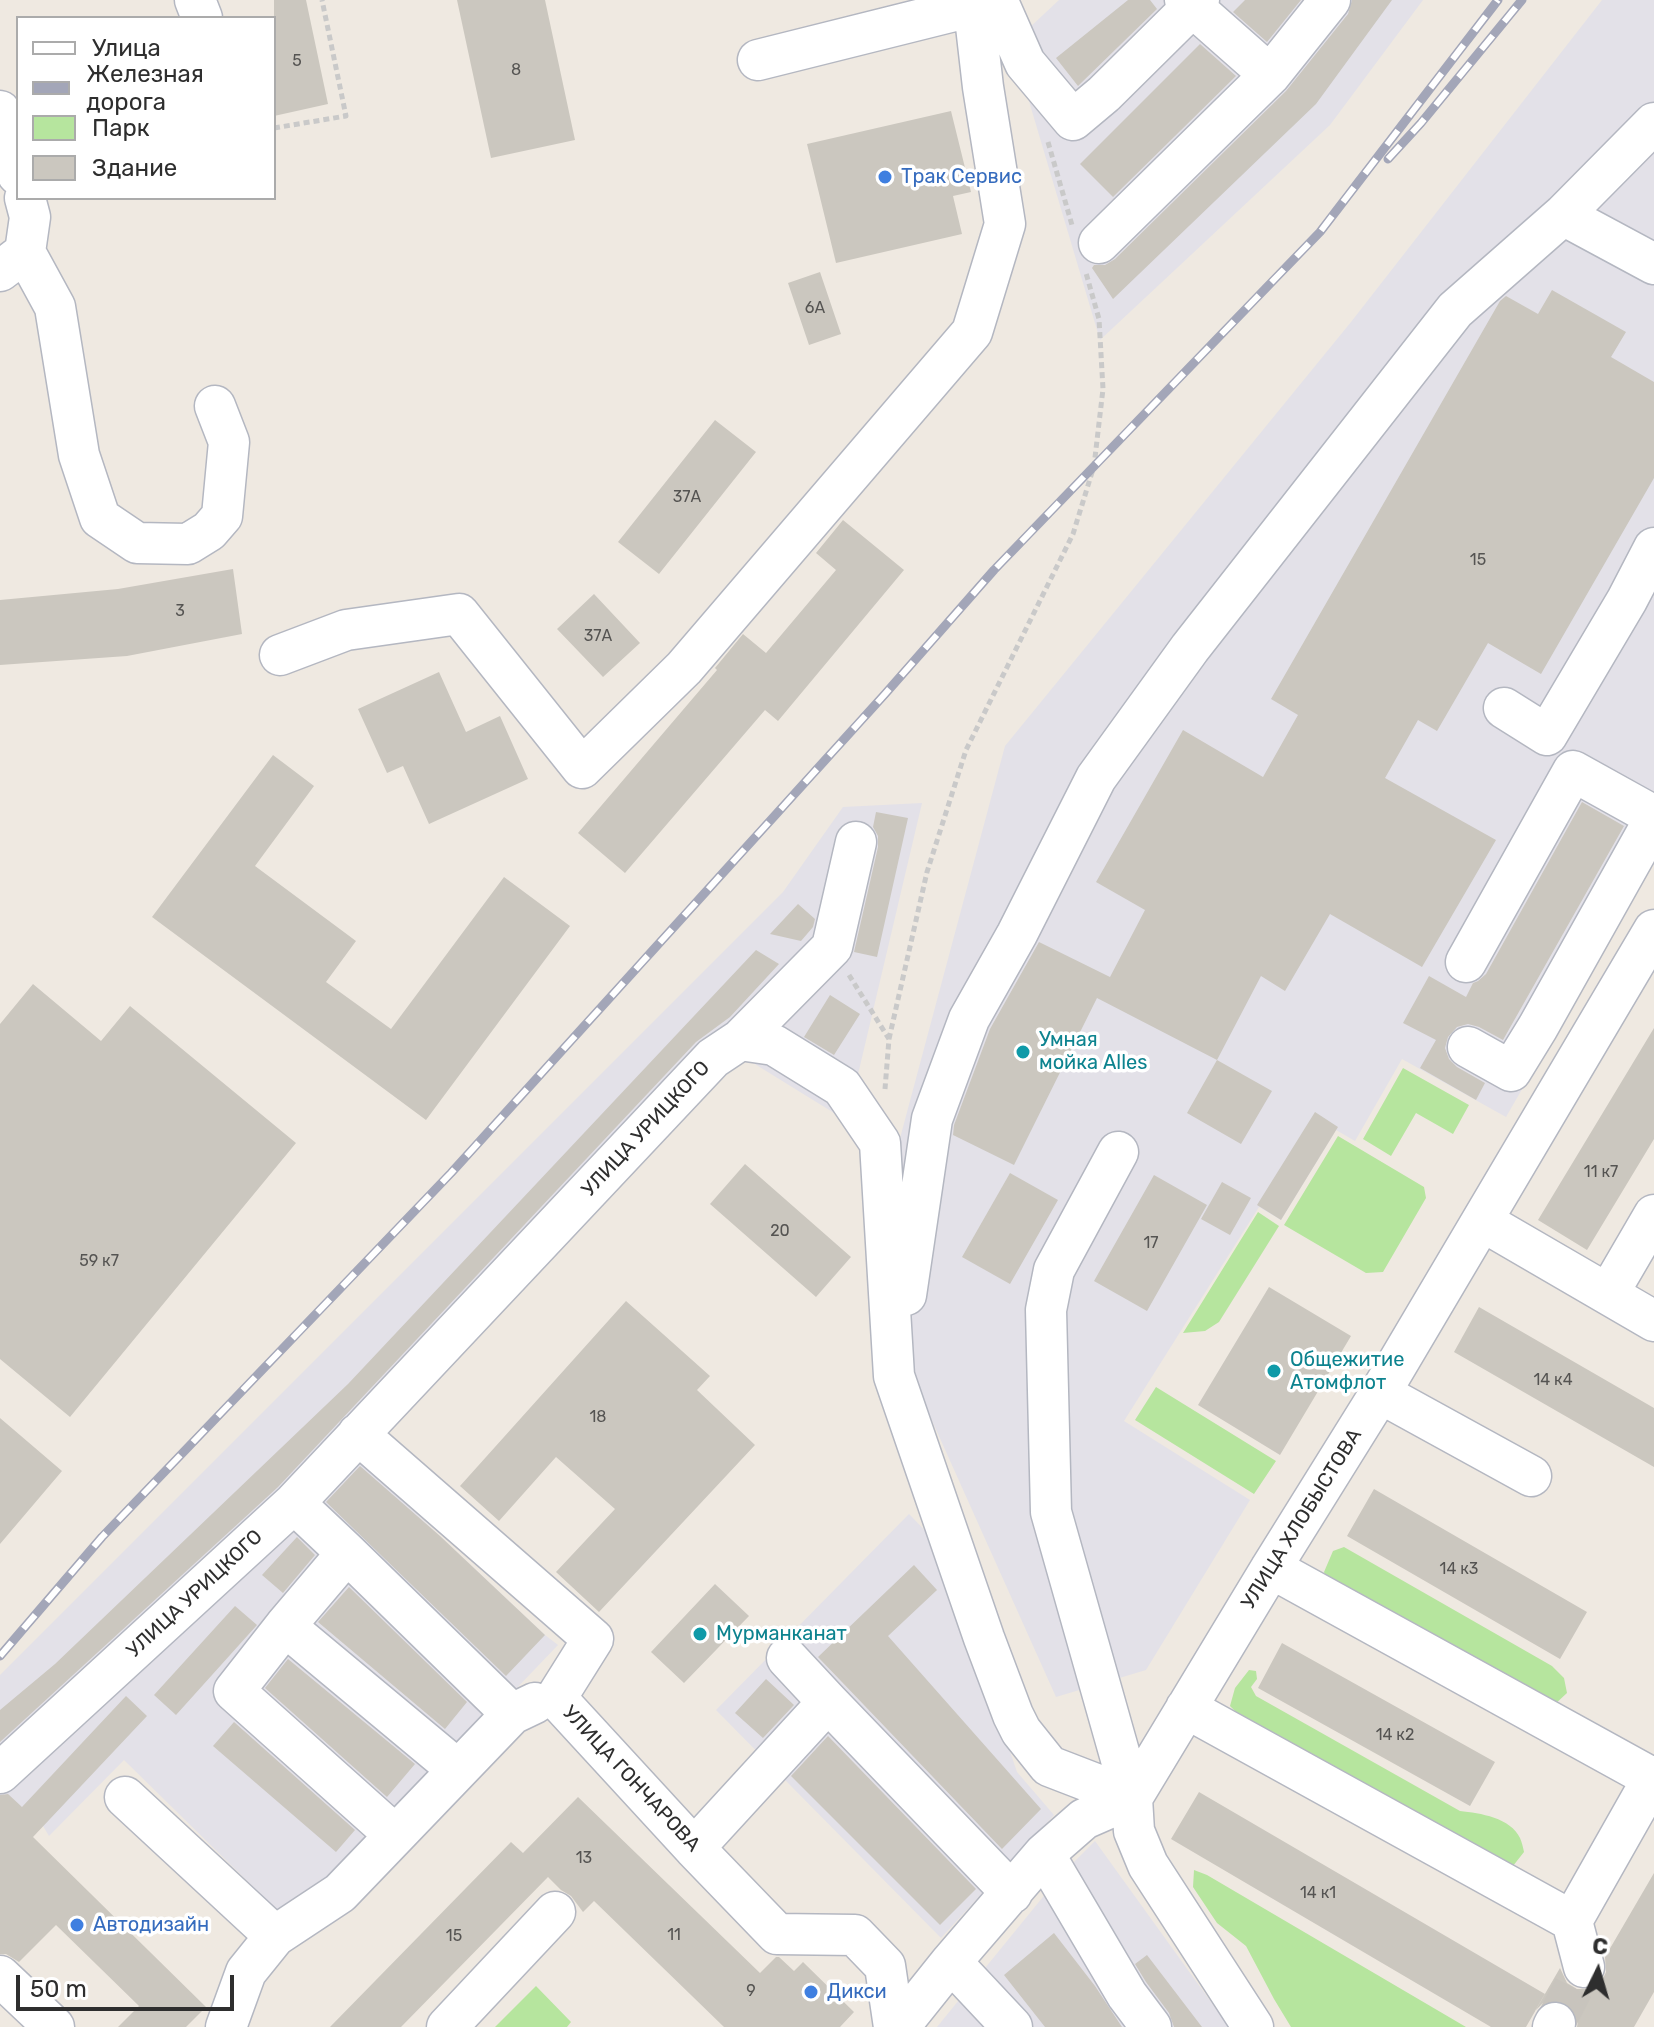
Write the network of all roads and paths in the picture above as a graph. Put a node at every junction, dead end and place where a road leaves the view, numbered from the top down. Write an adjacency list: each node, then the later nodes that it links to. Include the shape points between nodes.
1 (322, 0): 9 (path, via 346,116)
2 (1330, 0): 6 (street)
3 (1193, 2): 4 (street, via 1073,120 1025,63 999,4); 6 (street)
4 (973, 3): 5 (street); 20 (street, via 1005,224 972,332 684,668 582,768 459,614 346,630)
5 (758, 60)
6 (1270, 75): 14 (street)
7 (0, 111): 11 (street)
8 (1654, 123): 13 (street)
9 (276, 128)
10 (1047, 138): 14 (path)
11 (16, 168)
12 (26, 200): 15 (street, via 30,217)
13 (1563, 215): 16 (street); 40 (street, via 1455,310 1190,648 1096,778 969,1019 932,1119)
14 (1085, 244): 30 (path, via 1099,319 1103,389 1094,466 1073,534 966,750 927,872)
15 (12, 262): 17 (street, via 55,307 79,455 100,518 137,543 188,544 209,531 222,516 229,442)
16 (1654, 264)
17 (215, 406)
18 (1654, 548): 19 (street)
19 (1640, 608): 21 (street, via 1547,735)
20 (280, 655)
21 (1504, 708)
22 (1654, 818): 25 (street); 27 (street, via 1573,771)
23 (856, 842): 26 (street)
24 (1654, 930): 28 (street, УЛИЦА ХЛОБЫСТОВА)
25 (1583, 946): 28 (street); 29 (street)
26 (832, 947): 30 (path); 31 (street, УЛИЦА УРИЦКОГО)
27 (1466, 962)
28 (1628, 973): 33 (street, УЛИЦА ХЛОБЫСТОВА)
29 (1538, 1027): 32 (street, via 1511,1071); 33 (street)
30 (889, 1039): 34 (path)
31 (740, 1040): 34 (street, via 774,1045 842,1087); 42 (street, УЛИЦА УРИЦКОГО, via 713,1058)
32 (1468, 1047)
33 (1581, 1054): 37 (street, УЛИЦА ХЛОБЫСТОВА)
34 (880, 1143): 40 (street)
35 (1118, 1152): 57 (street, via 1054,1270 1046,1341 1051,1512)
36 (1654, 1215): 38 (street)
37 (1482, 1221): 38 (street); 41 (street, УЛИЦА ХЛОБЫСТОВА)
38 (1608, 1294): 39 (street)
39 (1654, 1321)
40 (894, 1376): 57 (street, via 1021,1731 1049,1766)
41 (1380, 1393): 43 (street); 46 (street, УЛИЦА ХЛОБЫСТОВА)
42 (358, 1434): 44 (street, УЛИЦА УРИЦКОГО); 49 (street, УЛИЦА ГОНЧАРОВА, via 593,1639)
43 (1531, 1476)
44 (294, 1503): 45 (street); 54 (street, УЛИЦА УРИЦКОГО)
45 (347, 1553): 47 (street); 52 (street)
46 (1271, 1568): 51 (street, УЛИЦА ХЛОБЫСТОВА); 55 (street)
47 (285, 1626): 53 (street); 58 (street, via 234,1691)
48 (787, 1658): 50 (street)
49 (556, 1698): 52 (street); 59 (street, УЛИЦА ГОНЧАРОВА)
50 (828, 1702): 59 (street); 61 (street)
51 (1186, 1708): 57 (street, УЛИЦА ХЛОБЫСТОВА); 63 (street)
52 (512, 1714): 53 (street)
53 (458, 1770): 58 (street)
54 (0, 1773)
55 (1653, 1777): 63 (street)
56 (125, 1797): 64 (street)
57 (1132, 1798): 60 (street, via 1084,1819); 74 (street, via 1134,1831 1148,1865)
58 (395, 1835): 64 (street, via 340,1893)
59 (694, 1848): 71 (street, УЛИЦА ГОНЧАРОВА, via 777,1934 855,1935 885,1966)
60 (1044, 1854): 61 (street); 73 (street)
61 (1012, 1893): 65 (street)
62 (555, 1912): 70 (street)
63 (1572, 1921): 66 (street)
64 (275, 1936): 69 (street, via 246,1972)
65 (951, 1962): 71 (street); 72 (street)
66 (1584, 1967)
67 (0, 1976): 68 (street)
68 (54, 2027)
69 (226, 2027)
70 (447, 2027)
71 (896, 2027)
72 (1012, 2027)
73 (1151, 2027)
74 (1253, 2027)

